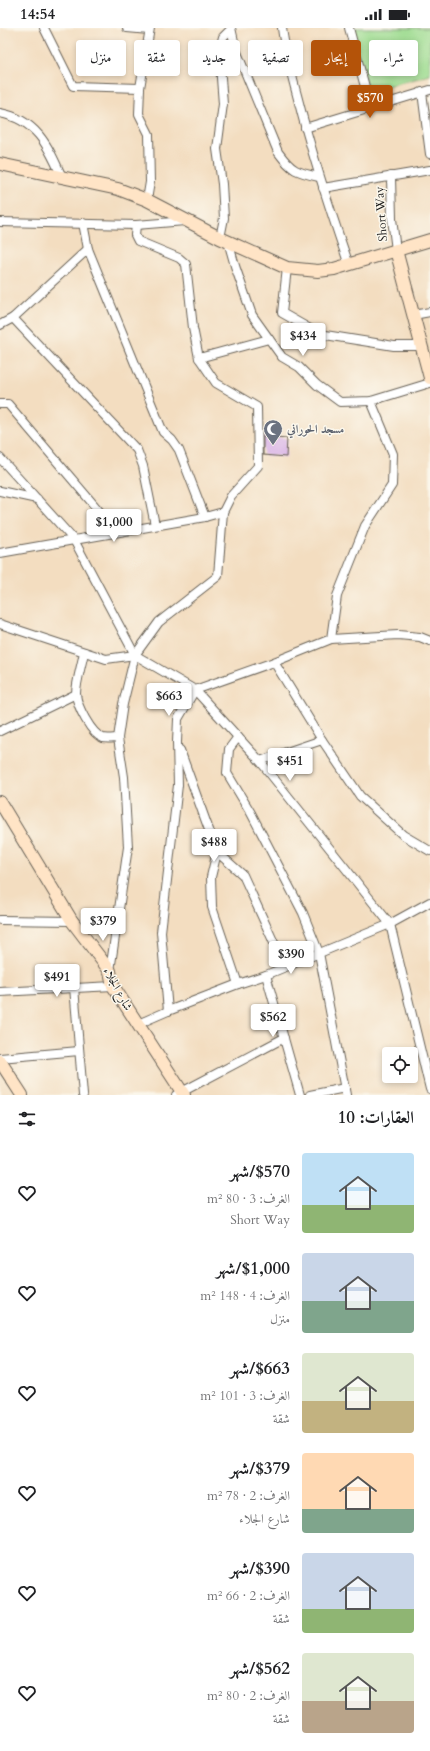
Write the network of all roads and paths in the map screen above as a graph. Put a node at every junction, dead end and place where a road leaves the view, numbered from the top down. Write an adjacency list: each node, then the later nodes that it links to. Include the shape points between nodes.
1 (44, 28): 7 (street, via 73,86)
2 (127, 28): 6 (street)
3 (231, 28): 16 (street, via 236,50 278,152 294,170); 24 (street, via 222,37 220,52 223,104 217,149 222,184)
4 (282, 28): 11 (street, via 284,47)
5 (349, 28): 9 (street)
6 (149, 29): 7 (street)
7 (140, 88): 19 (street, via 139,114 149,134)
8 (426, 91): 9 (street); 12 (street)
9 (371, 109): 11 (street)
10 (0, 113): 15 (street, via 21,120 38,133 50,150)
11 (305, 128): 16 (street)
12 (430, 154)
13 (0, 164): 15 (main road)
14 (430, 170): 17 (street)
15 (62, 176): 19 (main road, via 118,189)
16 (319, 176): 18 (street)
17 (391, 176): 18 (street); 27 (street, Short Way)
18 (323, 188): 28 (street)
19 (148, 200): 20 (main road)
20 (187, 221): 23 (street); 24 (main road)
21 (0, 222): 22 (street)
22 (83, 223): 23 (street); 26 (street)
23 (136, 224): 36 (street, via 135,235 138,240 179,258 186,264)
24 (224, 240): 29 (main road); 34 (street, via 252,315)
25 (430, 240): 27 (main road)
26 (88, 249): 32 (street); 46 (street, via 163,432 179,450)
27 (396, 250): 28 (main road); 31 (main road)
28 (349, 265): 29 (main road, via 318,271)
29 (287, 268): 35 (street, via 282,313 319,334 394,346)
30 (430, 312): 31 (street)
31 (413, 315): 35 (main road)
32 (13, 318): 33 (street); 47 (street, via 137,450 143,466)
33 (0, 325)
34 (269, 339): 36 (street); 40 (street, via 282,357 299,367 317,385 340,402)
35 (421, 346): 37 (main road)
36 (199, 358): 45 (street, via 216,383 257,408 258,466 231,496)
37 (427, 360): 38 (main road)
38 (430, 378)
39 (430, 383): 40 (street)
40 (371, 401): 52 (street, via 393,454 392,486 365,526 337,596)
41 (0, 404): 48 (street, via 8,404)
42 (0, 458): 44 (street)
43 (0, 491): 44 (street)
44 (37, 499): 49 (street)
45 (222, 512): 46 (street); 55 (street, via 218,576 159,622)
46 (205, 517): 47 (street)
47 (155, 525): 48 (street)
48 (117, 532): 49 (street)
49 (74, 540): 50 (street); 55 (street)
50 (0, 553)
51 (0, 624): 54 (street)
52 (331, 639): 53 (street, via 398,635 420,636); 56 (street)
53 (430, 641)
54 (84, 652): 55 (street, via 106,659); 58 (street)
55 (135, 656): 57 (street); 61 (street, via 123,704)
56 (274, 662): 57 (street); 62 (street)
57 (195, 690): 60 (street); 63 (street, via 178,719)
58 (76, 694): 59 (street); 61 (street, via 84,717 93,730 102,738)
59 (0, 731)
60 (238, 737): 64 (street); 72 (street, via 228,749 227,773 252,813 296,900)
61 (118, 738): 74 (street, via 124,777 128,846)
62 (322, 740): 64 (street); 66 (street, via 360,796 403,835)
63 (177, 742): 67 (street); 80 (street, via 178,784 161,932)
64 (260, 761): 71 (street)
65 (0, 802): 70 (main road, شارع الجلاء)
66 (430, 851)
67 (217, 852): 73 (street, via 243,875); 76 (street, via 211,877 212,907)
68 (430, 902): 71 (street)
69 (0, 920): 70 (street)
70 (72, 921): 74 (main road, شارع الجلاء)
71 (390, 924): 72 (street); 85 (street)
72 (319, 953): 73 (street); 86 (street)
73 (285, 967): 75 (street)
74 (110, 971): 77 (main road, شارع الجلاء)
75 (266, 975): 76 (street); 82 (street)
76 (238, 984): 80 (street)
77 (114, 986): 78 (street); 81 (main road, شارع الجلاء)
78 (74, 987): 79 (street); 83 (street)
79 (0, 992)
80 (168, 1011): 81 (street)
81 (138, 1024): 87 (main road, شارع الجلاء)
82 (284, 1038): 87 (street); 90 (street)
83 (79, 1051): 84 (street); 89 (street)
84 (0, 1059): 88 (main road)
85 (430, 1089)
86 (345, 1092): 91 (street)
87 (180, 1094)
88 (22, 1095)
89 (83, 1095)
90 (300, 1095)
91 (310, 1095)

